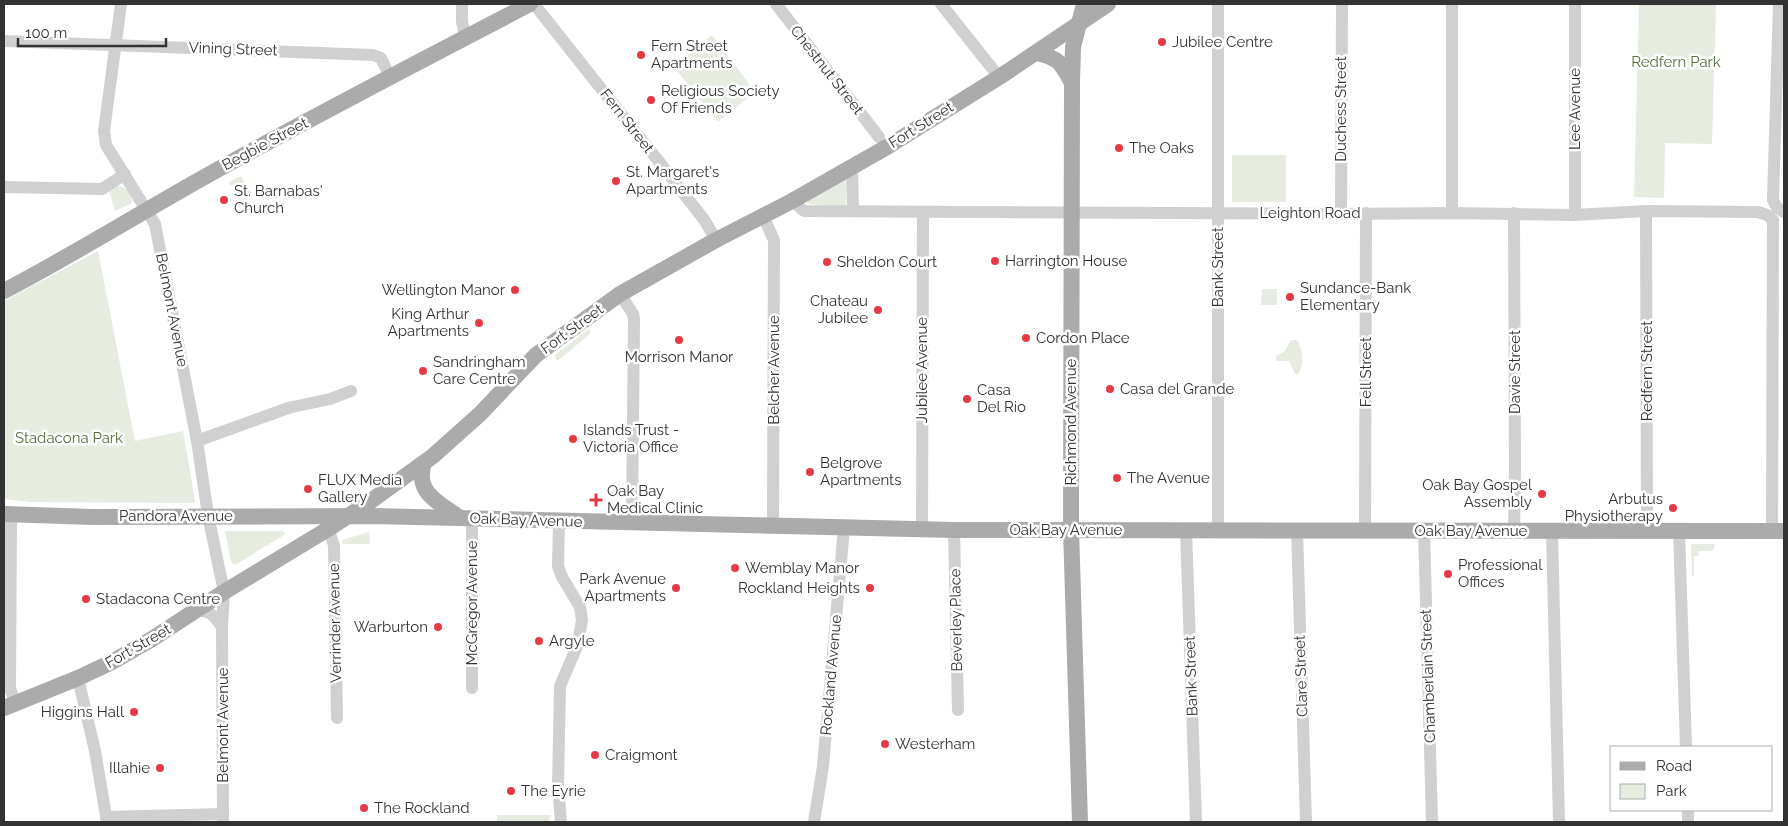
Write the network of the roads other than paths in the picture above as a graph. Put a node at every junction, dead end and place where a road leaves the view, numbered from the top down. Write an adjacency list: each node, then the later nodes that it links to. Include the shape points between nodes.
1 (121, 4): 17 (street, Belmont Avenue)
2 (462, 4): 15 (street)
3 (530, 4): 15 (main road, Begbie Street)
4 (534, 4): 40 (street, Fern Street, via 705,221)
5 (776, 4): 22 (street, Chestnut Street)
6 (941, 4): 20 (street)
7 (1084, 4): 14 (main road, Richmond Avenue)
8 (1108, 4): 14 (main road, Fort Street)
9 (1218, 4): 33 (street, Bank Street)
10 (1342, 4): 37 (street, Duchess Street)
11 (1452, 4): 35 (street)
12 (1575, 4): 38 (street, Lee Avenue)
13 (1779, 4): 30 (street, via 1773,200)
14 (1078, 23): 18 (main road, Fort Street); 21 (main road, Richmond Avenue, via 1073,47)
15 (465, 38): 19 (main road, Begbie Street)
16 (4, 41): 17 (street, Vining Street)
17 (116, 45): 19 (street, Vining Street, via 373,55 381,58); 24 (street, Belmont Avenue, via 104,131 106,145)
18 (1036, 52): 20 (main road, Fort Street); 21 (main road, via 1057,59)
19 (390, 77): 27 (main road, Begbie Street)
20 (999, 77): 23 (main road, Fort Street)
21 (1072, 83): 32 (main road, Richmond Avenue)
22 (879, 137)
23 (852, 167): 26 (main road, Fort Street); 28 (street)
24 (125, 174): 25 (street, via 102,189); 27 (street, Belmont Avenue)
25 (4, 187)
26 (792, 201): 28 (street, Leighton Road, via 804,211); 39 (main road, Fort Street)
27 (147, 210): 41 (main road, Begbie Street); 44 (street, Belmont Avenue, via 155,224)
28 (854, 211): 31 (street, Leighton Road)
29 (1646, 211): 30 (street, Leighton Road); 38 (street, Leighton Road); 65 (street, Redfern Street)
30 (1776, 211): 67 (street, via 1773,220)
31 (923, 212): 32 (street, Leighton Road); 55 (street, Jubilee Avenue)
32 (1072, 213): 33 (street, Leighton Road); 56 (main road, Richmond Avenue)
33 (1218, 213): 37 (street, Leighton Road); 59 (street, Bank Street)
34 (1366, 213): 35 (street, Leighton Road); 37 (street, Leighton Road); 62 (street, Fell Street)
35 (1452, 213): 36 (street, Leighton Road)
36 (1514, 213): 38 (street, Leighton Road); 63 (street, Davie Street)
37 (1341, 214)
38 (1575, 215)
39 (763, 216): 40 (main road, Fort Street); 52 (street, Belcher Avenue, via 774,240)
40 (716, 240): 42 (main road, Fort Street)
41 (4, 291)
42 (620, 294): 45 (main road, Fort Street, via 536,356 480,414); 51 (street, via 634,320)
43 (351, 392): 44 (street, via 288,408)
44 (197, 441): 47 (street, Belmont Avenue)
45 (424, 463): 48 (main road, Fort Street); 49 (main road, via 421,473 426,492)
46 (8, 514): 47 (main road, Pandora Avenue); 73 (street)
47 (208, 515): 48 (main road, Pandora Avenue); 68 (street, Belmont Avenue)
48 (348, 516): 49 (main road, Oak Bay Avenue); 54 (main road, Fort Street)
49 (466, 518): 50 (main road, Oak Bay Avenue); 72 (street, McGregor Avenue)
50 (559, 521): 51 (main road, Oak Bay Avenue); 79 (street, via 558,566 580,607 582,620 578,644 560,686 558,785)
51 (632, 523): 52 (main road, Oak Bay Avenue)
52 (773, 526): 53 (main road, Oak Bay Avenue)
53 (844, 528): 55 (main road, Oak Bay Avenue); 80 (street, Rockland Avenue, via 823,766)
54 (328, 529): 68 (main road, Fort Street); 75 (street, Verrinder Avenue, via 334,545)
55 (922, 529): 57 (main road, Oak Bay Avenue)
56 (1071, 529): 57 (main road, Oak Bay Avenue); 58 (main road, Oak Bay Avenue); 81 (main road, Richmond Avenue)
57 (954, 530): 74 (street, Beverley Place)
58 (1186, 530): 59 (main road, Oak Bay Avenue); 82 (street, Bank Street)
59 (1218, 530): 60 (main road, Oak Bay Avenue)
60 (1297, 530): 62 (main road, Oak Bay Avenue); 83 (street, Clare Street)
61 (1424, 530): 62 (main road, Oak Bay Avenue); 63 (main road, Oak Bay Avenue); 84 (street, Chamberlain Street)
62 (1365, 531)
63 (1514, 531): 64 (main road, Oak Bay Avenue)
64 (1552, 531): 65 (main road, Oak Bay Avenue); 85 (street)
65 (1647, 531): 66 (main road, Oak Bay Avenue)
66 (1679, 531): 67 (main road, Oak Bay Avenue); 76 (street)
67 (1778, 531)
68 (224, 592): 69 (main road, Fort Street); 70 (street, Belmont Avenue)
69 (195, 611): 70 (street, via 210,613); 71 (main road, Fort Street, via 128,653)
70 (222, 628): 77 (street, Belmont Avenue)
71 (78, 678): 73 (main road, Fort Street); 78 (street, via 95,751)
72 (472, 688)
73 (10, 706)
74 (958, 710)
75 (337, 718)
76 (1686, 746)
77 (223, 818): 78 (street)
78 (106, 820)
79 (561, 822)
80 (814, 822)
81 (1080, 822)
82 (1196, 822)
83 (1306, 822)
84 (1432, 822)
85 (1559, 822)

